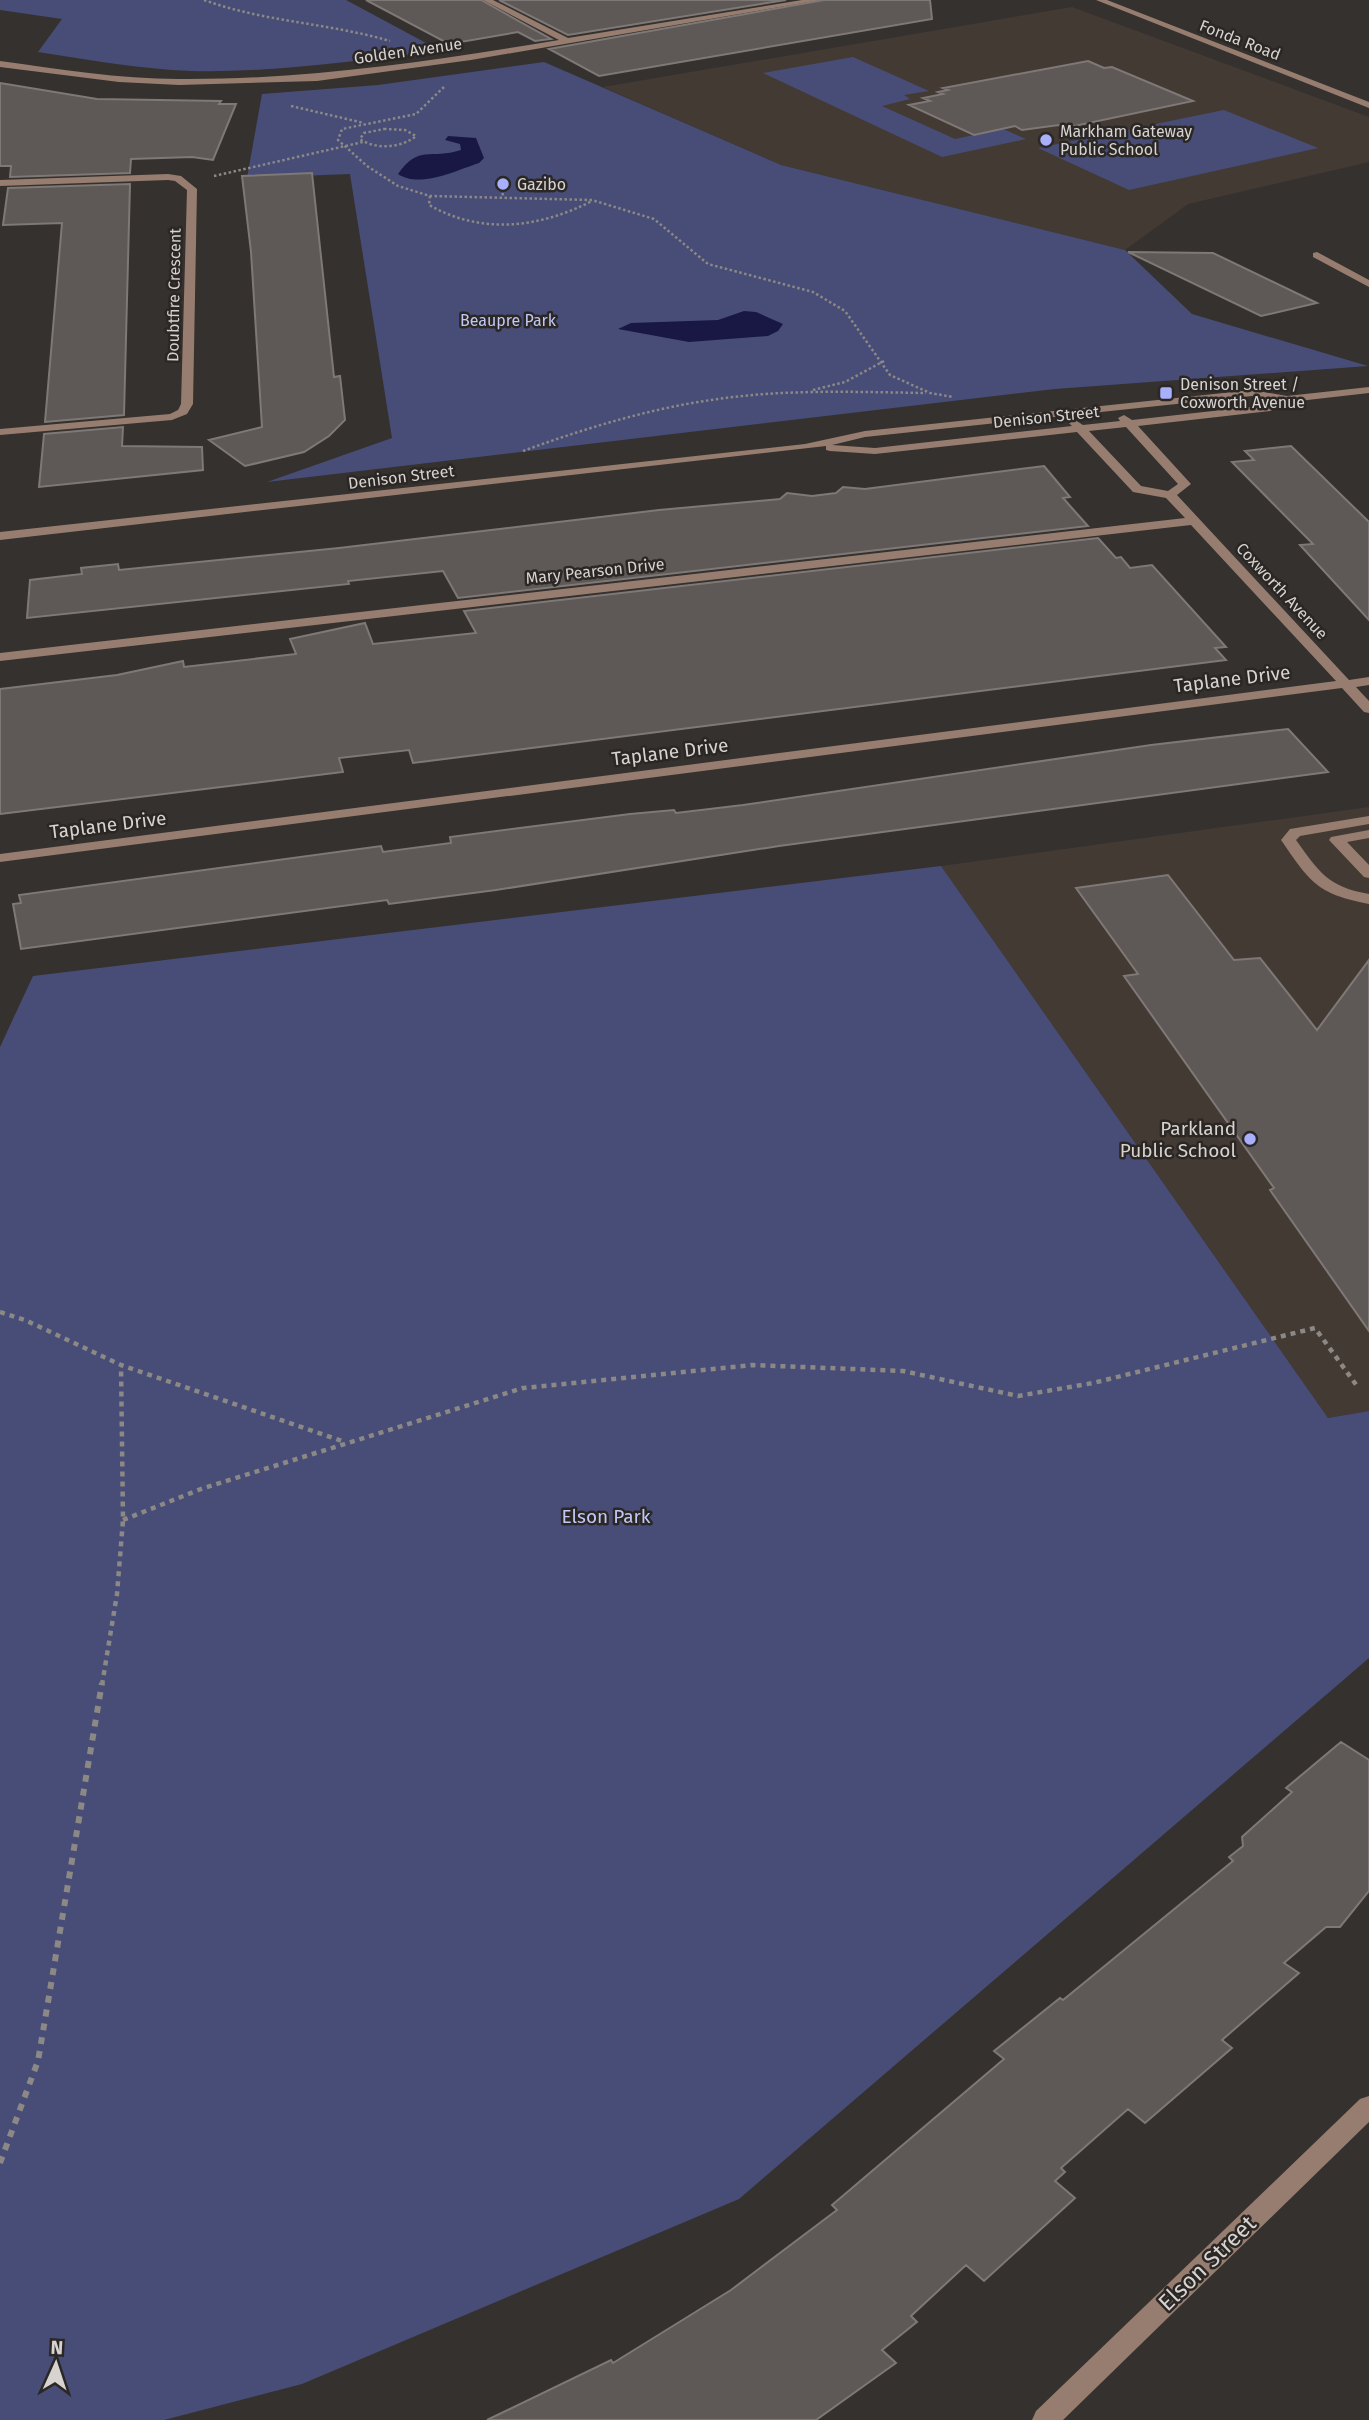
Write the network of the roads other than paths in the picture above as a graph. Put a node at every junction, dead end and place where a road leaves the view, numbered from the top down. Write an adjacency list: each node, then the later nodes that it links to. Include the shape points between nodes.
1 (487, 0): 5 (street)
2 (817, 0): 4 (street, Golden Avenue)
3 (1100, 0): 8 (street, Fonda Road)
4 (791, 2): 5 (street, Golden Avenue)
5 (567, 41): 6 (street, Golden Avenue, via 282,80 119,79)
6 (0, 64)
7 (1369, 99): 8 (street)
8 (1357, 101): 9 (street, Fonda Road)
9 (1369, 106)
10 (0, 183): 19 (street, Doubtfire Crescent, via 147,176 178,178 192,189 187,404 183,412 172,417)
11 (1317, 255): 12 (street)
12 (1369, 284)
13 (1369, 390): 14 (street, Denison Street)
14 (1287, 399): 15 (street, Denison Street, via 1252,393); 17 (street, Denison Street, via 1270,408)
15 (1115, 407): 16 (street, Denison Street); 17 (street)
16 (1066, 413): 18 (street); 20 (street, Denison Street, via 865,434)
17 (1128, 424): 18 (street, Denison Street); 21 (street, via 1185,484)
18 (1081, 429): 20 (street, Denison Street, via 875,451); 21 (street, via 1137,489)
19 (0, 432)
20 (806, 447): 23 (street, Denison Street)
21 (1170, 495): 22 (street, Coxworth Avenue)
22 (1194, 521): 24 (street, Mary Pearson Drive); 26 (street, Coxworth Avenue)
23 (0, 536)
24 (0, 656)
25 (1369, 681): 26 (street, Taplane Drive)
26 (1345, 684): 27 (street, Coxworth Avenue); 30 (street, Taplane Drive)
27 (1369, 709)
28 (1369, 820): 32 (street, via 1295,832 1288,840 1322,886)
29 (1369, 834): 31 (street, via 1336,840)
30 (0, 858)
31 (1369, 874)
32 (1369, 899)
33 (1369, 2106): 34 (street, Elson Street)
34 (1045, 2420)

